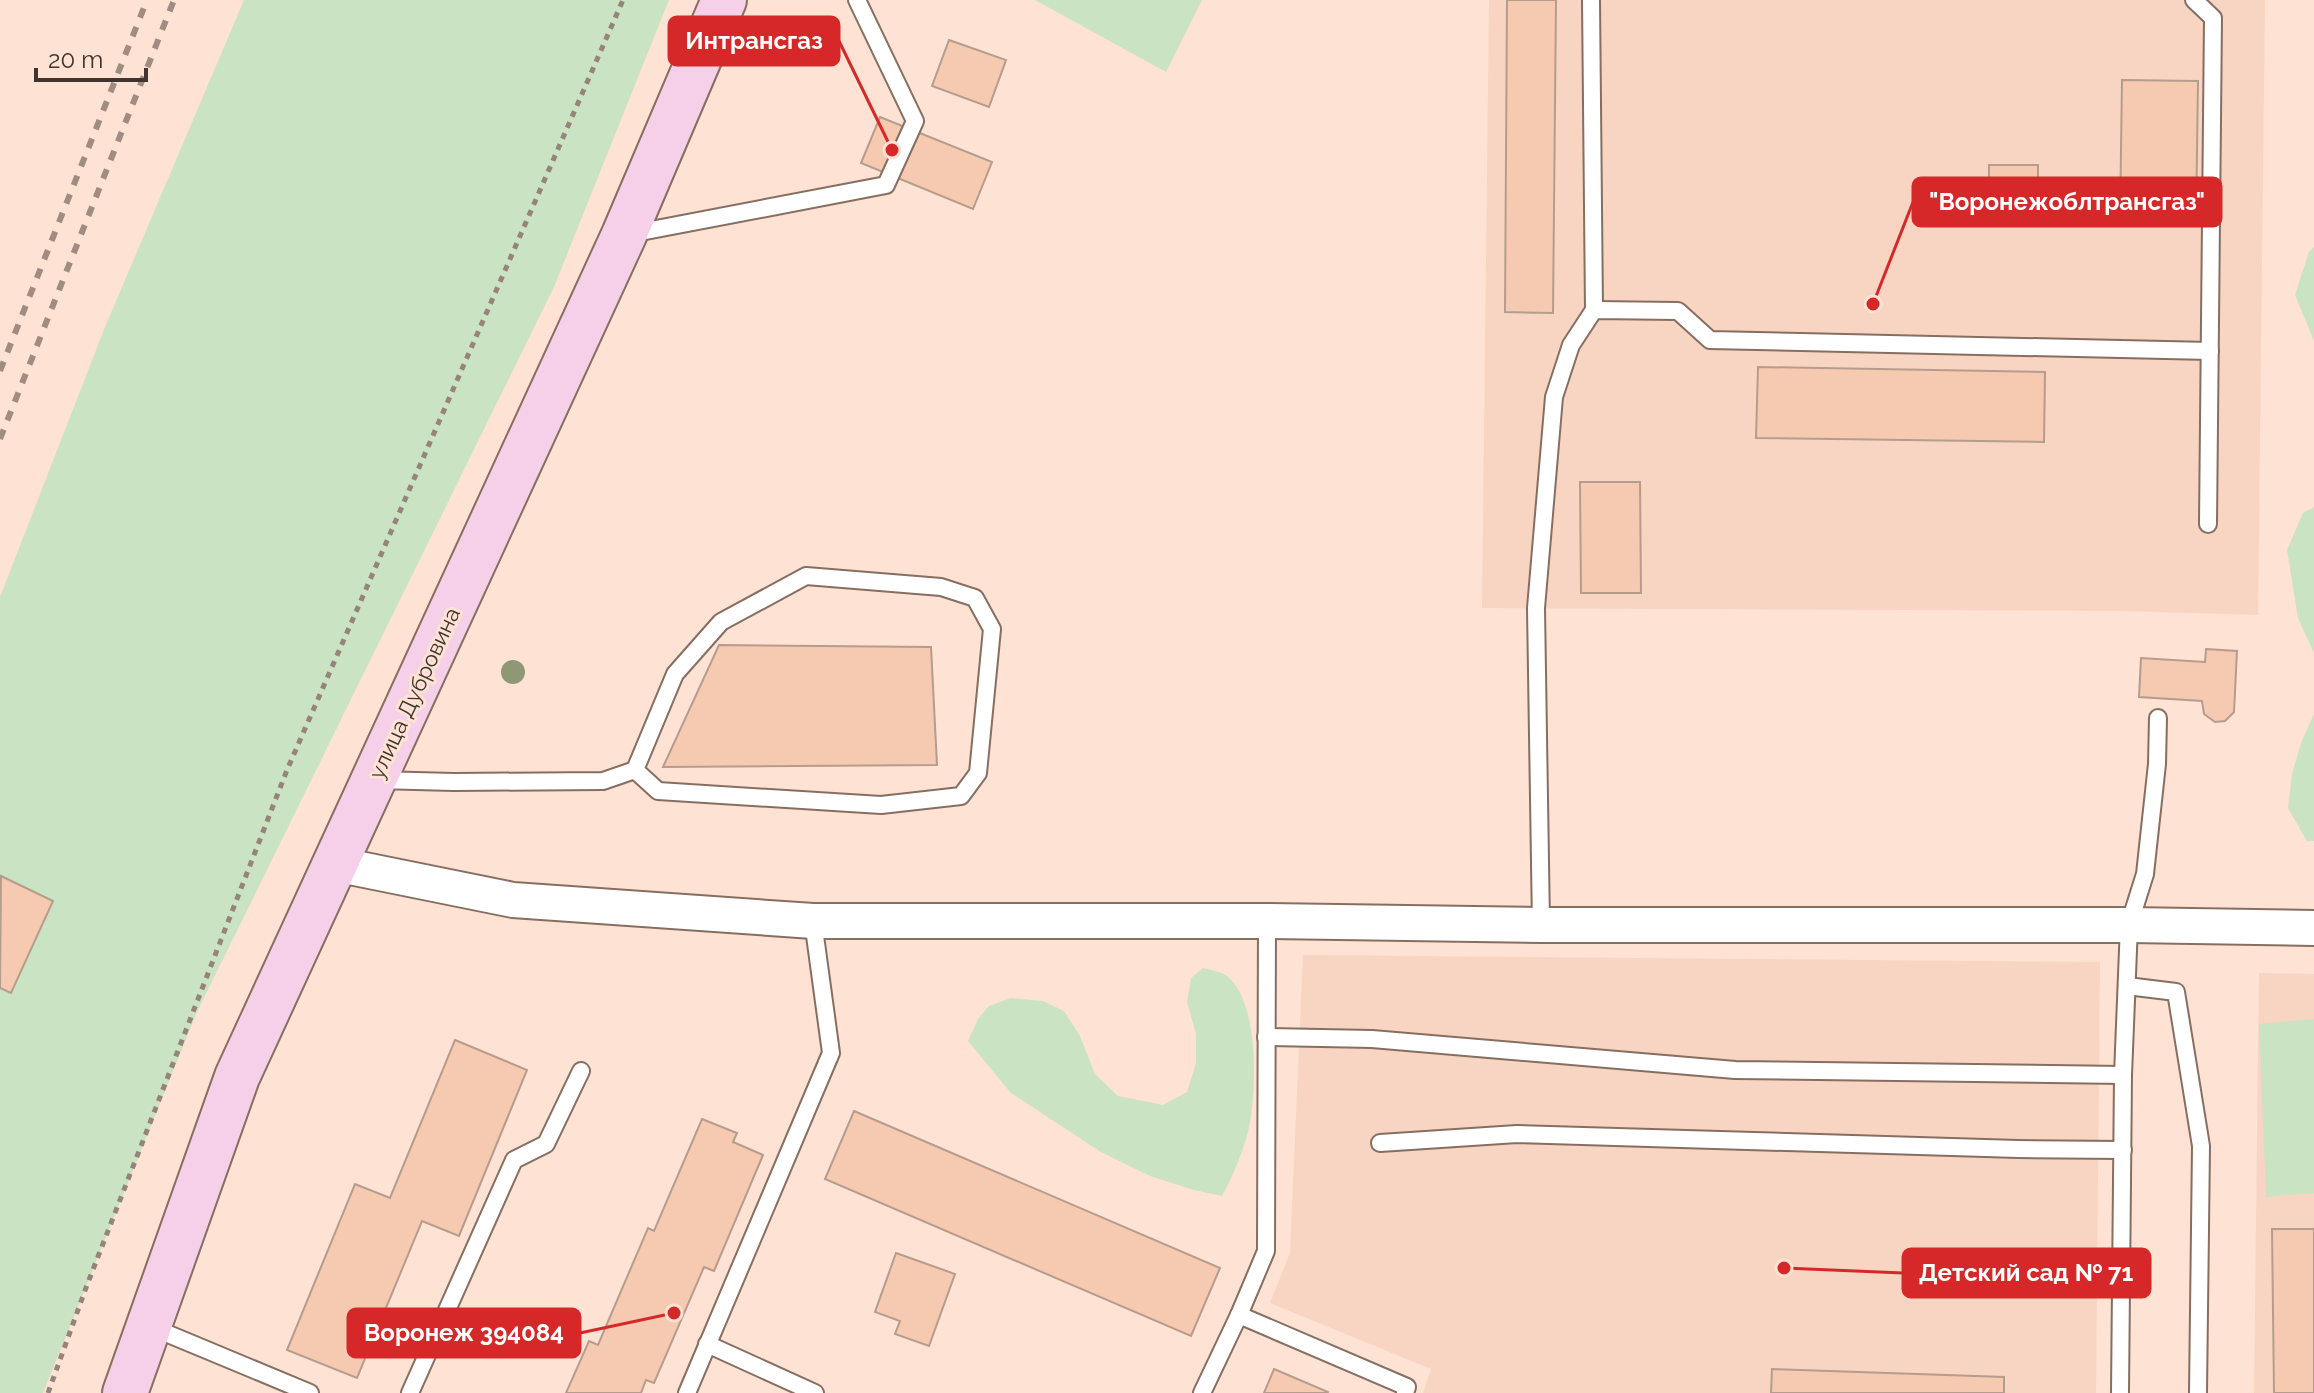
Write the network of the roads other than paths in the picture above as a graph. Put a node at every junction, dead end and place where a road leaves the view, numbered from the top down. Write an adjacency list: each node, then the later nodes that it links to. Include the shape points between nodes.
1 (724, 0): 5 (main road, улица Дубровина)
2 (857, 0): 5 (lane, via 915,121 886,185)
3 (1591, 0): 6 (lane)
4 (2194, 0): 7 (lane, via 2213,18)
5 (624, 235): 11 (main road, улица Дубровина)
6 (1594, 310): 7 (lane, via 1678,311 1710,340); 15 (lane, via 1571,345 1554,397 1538,578)
7 (2210, 351): 8 (lane)
8 (2208, 524)
9 (2158, 718): 16 (lane, via 2145,874)
10 (635, 770): 10 (lane, via 675,674 721,622 806,576 941,587 975,598 992,629 978,773 961,796 881,805 658,791); 11 (lane, via 603,781)
11 (374, 780): 12 (main road, улица Дубровина)
12 (335, 864): 13 (street, via 513,900); 25 (main road, улица Дубровина, via 237,1077)
13 (813, 921): 14 (street); 26 (lane, via 831,1053)
14 (1267, 921): 15 (street); 19 (lane)
15 (1541, 925): 16 (street)
16 (2129, 925): 17 (street); 18 (lane)
17 (2314, 928)
18 (2127, 986): 21 (lane); 35 (lane, via 2176,992 2201,1146)
19 (1266, 1037): 21 (lane, via 1372,1039 1735,1070); 24 (lane, via 1266,1251)
20 (581, 1071): 29 (lane, via 546,1144 514,1160)
21 (2123, 1075): 23 (lane)
22 (1380, 1143): 23 (lane, via 1517,1134)
23 (2123, 1150): 34 (lane)
24 (1239, 1315): 32 (lane); 33 (lane, via 1407,1387)
25 (148, 1326): 27 (main road, улица Дубровина); 28 (lane)
26 (707, 1344): 30 (lane); 31 (lane)
27 (125, 1393)
28 (310, 1393)
29 (410, 1393)
30 (687, 1393)
31 (815, 1393)
32 (1202, 1393)
33 (1405, 1393)
34 (2120, 1393)
35 (2198, 1393)

